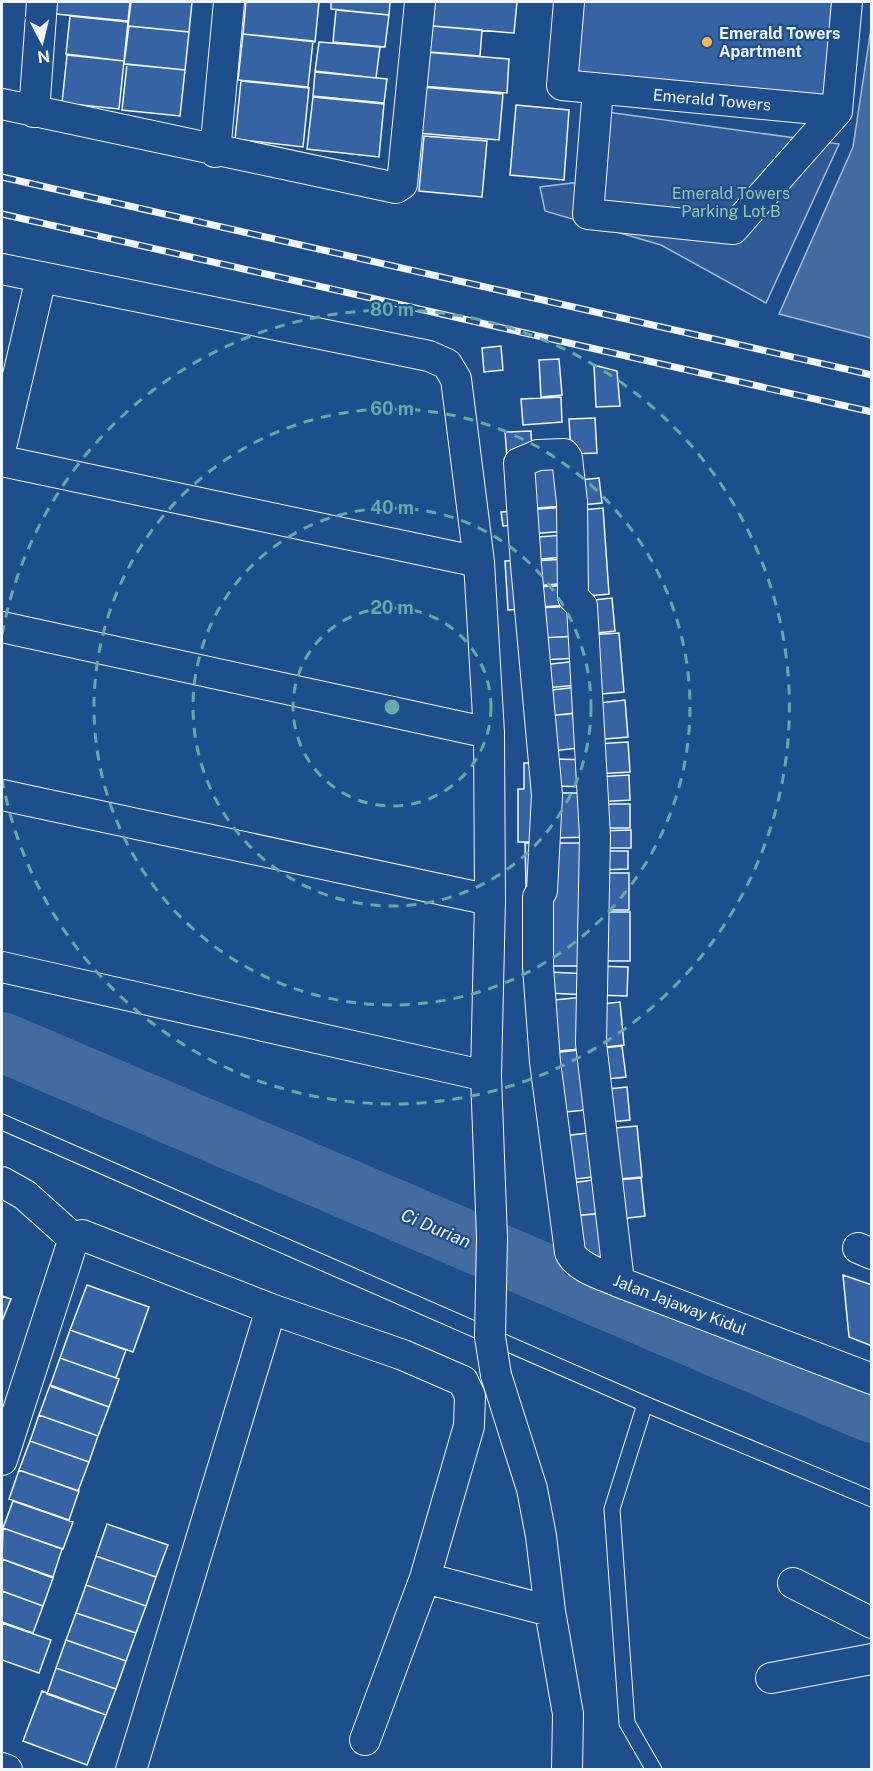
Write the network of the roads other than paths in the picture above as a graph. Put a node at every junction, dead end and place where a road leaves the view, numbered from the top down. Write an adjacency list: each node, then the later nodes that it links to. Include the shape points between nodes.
1 (42, 2): 9 (street)
2 (229, 2): 10 (street)
3 (420, 2): 10 (street, via 402,184 396,188)
4 (569, 2): 6 (street, Emerald Towers, via 562,86)
5 (847, 2): 8 (street)
6 (598, 89): 8 (street, Emerald Towers); 8 (street, via 588,214 733,229)
7 (2, 104): 9 (street)
8 (837, 111)
9 (34, 112): 10 (street)
10 (215, 152)
11 (2, 269): 12 (street)
12 (41, 278): 13 (street); 15 (street, via 429,356 447,364 456,379)
13 (2, 443)
14 (2, 461): 15 (street)
15 (479, 562): 17 (street)
16 (2, 627): 17 (street)
17 (489, 733): 19 (street)
18 (2, 795): 19 (street)
19 (490, 900): 21 (street)
20 (2, 967): 21 (street)
21 (486, 1076): 33 (street, bridge, via 492,1238 490,1337 496,1376 532,1489)
22 (2, 1122): 28 (lane)
23 (2, 1182): 24 (street, via 26,1195)
24 (74, 1239): 26 (street, via 82,1235); 29 (street)
25 (619, 1282): 25 (street, Jalan Jajaway Kidul, via 573,1258 557,1172 538,967 538,897 542,891 547,795 519,463 538,455 564,454 567,458 572,502 573,597 582,606 593,771 591,1043); 27 (street, Jalan Jajaway Kidul)
26 (271, 1309): 31 (street, via 403,1355 463,1381 470,1396 469,1426); 40 (street)
27 (872, 1379)
28 (645, 1404): 30 (lane); 42 (lane, via 612,1509 627,1723)
29 (2, 1460)
30 (872, 1499)
31 (425, 1578): 33 (street); 37 (street)
32 (793, 1583): 34 (street)
33 (550, 1611): 41 (street, via 568,1714)
34 (872, 1623)
35 (872, 1659): 36 (street)
36 (771, 1678)
37 (365, 1740)
38 (2, 1768): 39 (street)
39 (7, 1770)
40 (131, 1770)
41 (567, 1770)
42 (654, 1770)

